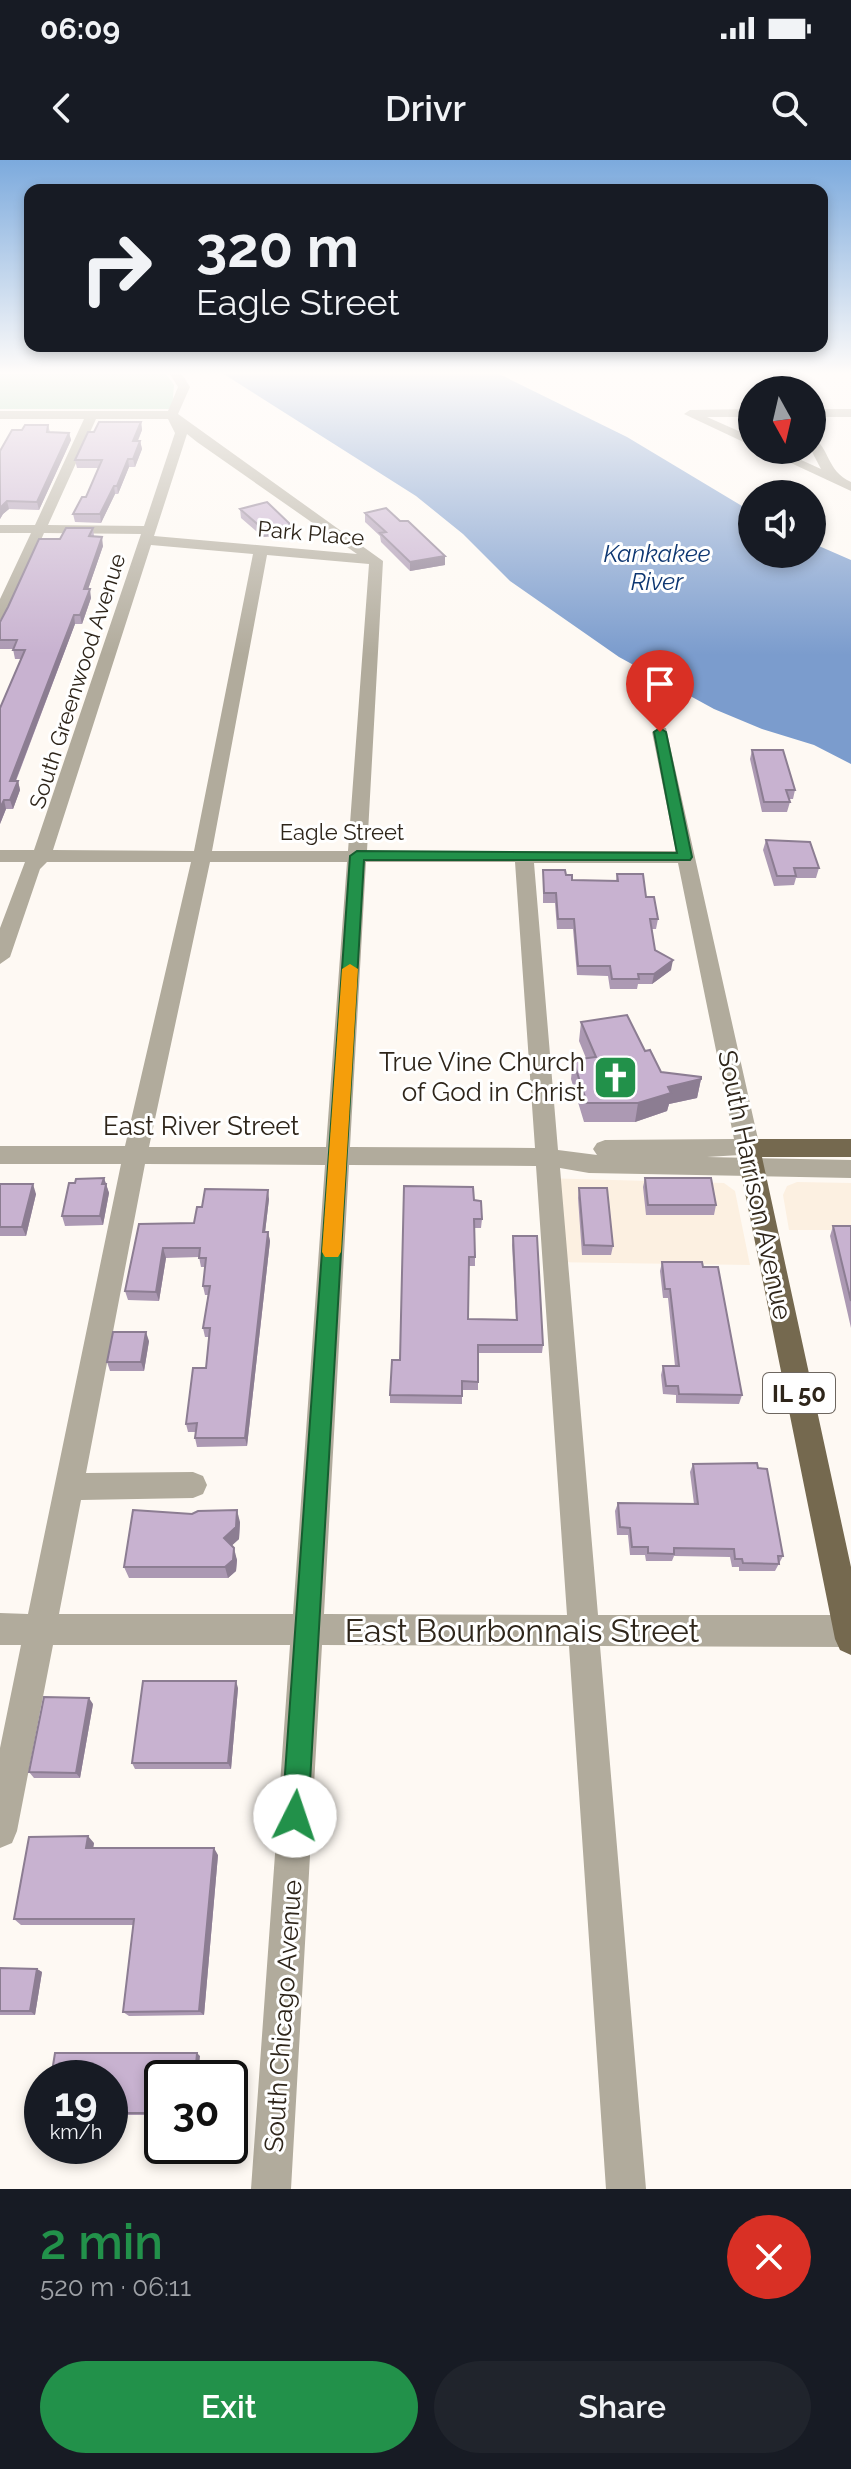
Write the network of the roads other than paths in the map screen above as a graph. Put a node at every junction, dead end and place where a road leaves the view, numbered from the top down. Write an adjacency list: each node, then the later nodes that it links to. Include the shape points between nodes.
1 (69, 466): 9 (street)
2 (171, 466): 10 (street, South Greenwood Avenue)
3 (239, 466): 12 (street)
4 (804, 466): 6 (street)
5 (826, 466): 6 (street)
6 (833, 479): 7 (street)
7 (851, 487)
8 (0, 529): 9 (street, Park Place)
9 (40, 529): 10 (street, Park Place); 13 (street)
10 (149, 535): 11 (street, Park Place); 16 (street, South Greenwood Avenue)
11 (261, 550): 12 (street, Park Place); 17 (street)
12 (376, 561): 18 (street, South Chicago Avenue)
13 (0, 615)
14 (660, 732): 20 (street, South Harrison Avenue)
15 (0, 856): 16 (street, Eagle Street)
16 (42, 856): 17 (street, Eagle Street); 21 (street, South Greenwood Avenue, via 31,867)
17 (202, 856): 18 (street, Eagle Street); 25 (street)
18 (357, 856): 19 (street, Eagle Street); 23 (street, South Chicago Avenue)
19 (524, 856): 20 (street, Eagle Street); 26 (street)
20 (685, 857): 27 (street, South Harrison Avenue)
21 (0, 957)
22 (851, 1148): 27 (main road, East River Street)
23 (338, 1154): 25 (street, East River Street); 26 (street, East River Street); 33 (street, South Chicago Avenue)
24 (0, 1155): 25 (street, East River Street)
25 (135, 1155): 30 (street)
26 (547, 1157): 27 (street, East River Street, via 589,1164); 34 (street)
27 (750, 1158): 28 (street, East River Street); 35 (main road, South Harrison Avenue / IL 50)
28 (851, 1169)
29 (193, 1485): 30 (street)
30 (69, 1487): 32 (street)
31 (0, 1629): 32 (street, East Bourbonnais Street)
32 (40, 1629): 33 (street, East Bourbonnais Street); 36 (street)
33 (308, 1630): 34 (street, East Bourbonnais Street); 37 (street, South Chicago Avenue)
34 (583, 1630): 35 (street, East Bourbonnais Street); 38 (street)
35 (850, 1634)
36 (0, 1831)
37 (271, 2189)
38 (626, 2189)

